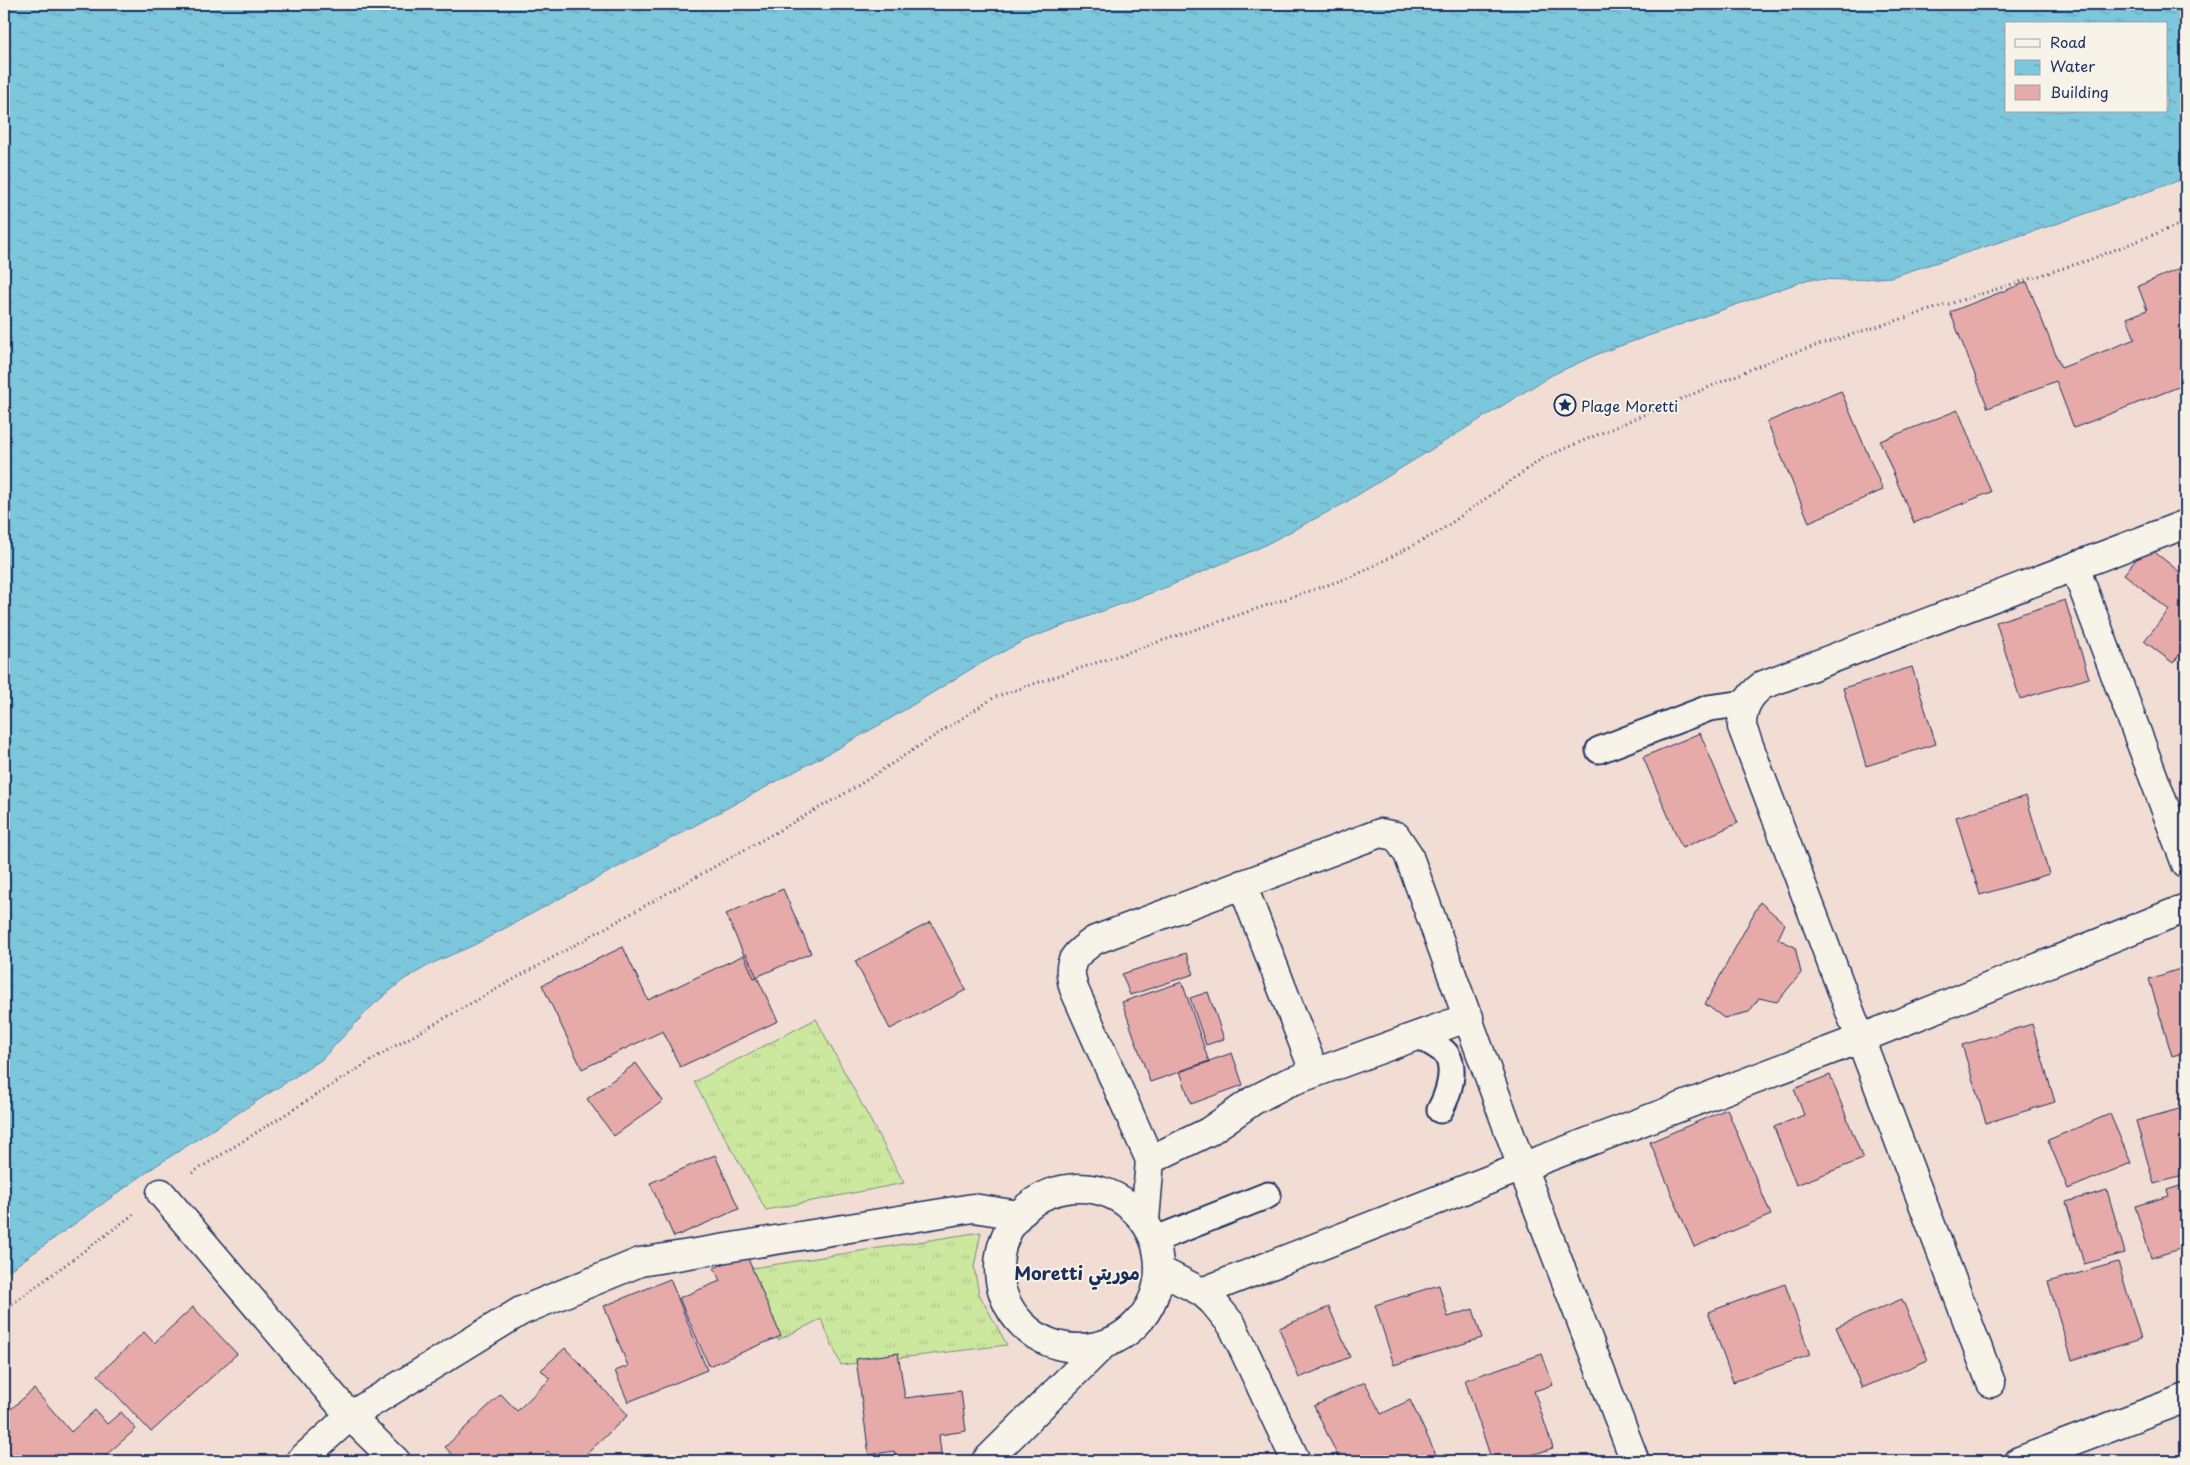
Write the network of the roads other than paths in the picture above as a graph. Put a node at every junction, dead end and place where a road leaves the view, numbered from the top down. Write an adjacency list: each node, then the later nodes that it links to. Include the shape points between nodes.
1 (2186, 524): 2 (street)
2 (2075, 567): 3 (street, via 1763,685); 5 (street)
3 (1746, 703): 4 (lane, via 1709,708); 10 (street, via 1742,727)
4 (1599, 750)
5 (2186, 864)
6 (1242, 884): 8 (street, via 1380,833 1396,836 1408,854); 11 (street); 13 (street, via 1095,940 1075,955 1069,972)
7 (2186, 908): 10 (street)
8 (1469, 1017): 9 (street); 14 (street)
9 (1420, 1036): 11 (street); 12 (lane, via 1446,1054 1452,1074 1447,1098)
10 (1860, 1039): 14 (street); 22 (street)
11 (1314, 1072): 13 (street, via 1286,1082 1208,1132)
12 (1440, 1110)
13 (1150, 1160): 18 (street)
14 (1522, 1167): 20 (street); 29 (street)
15 (161, 1193): 24 (street)
16 (1268, 1195): 18 (lane)
17 (1019, 1215): 18 (street, via 1037,1200 1059,1191 1083,1188 1107,1193 1127,1205); 21 (street, via 1005,1237 999,1262 1001,1288 1011,1312 1028,1331 1051,1344 1077,1348); 24 (street, via 972,1208 640,1262 521,1311)
18 (1149, 1230): 19 (street)
19 (1159, 1270): 20 (street); 21 (street, via 1155,1294 1143,1317 1125,1334)
20 (1202, 1292): 28 (street, via 1232,1325)
21 (1103, 1345): 27 (street)
22 (1991, 1383)
23 (2186, 1398): 30 (street)
24 (350, 1416): 25 (street); 26 (street)
25 (300, 1461)
26 (396, 1461)
27 (986, 1461)
28 (1296, 1461)
29 (1635, 1461)
30 (2019, 1461)

